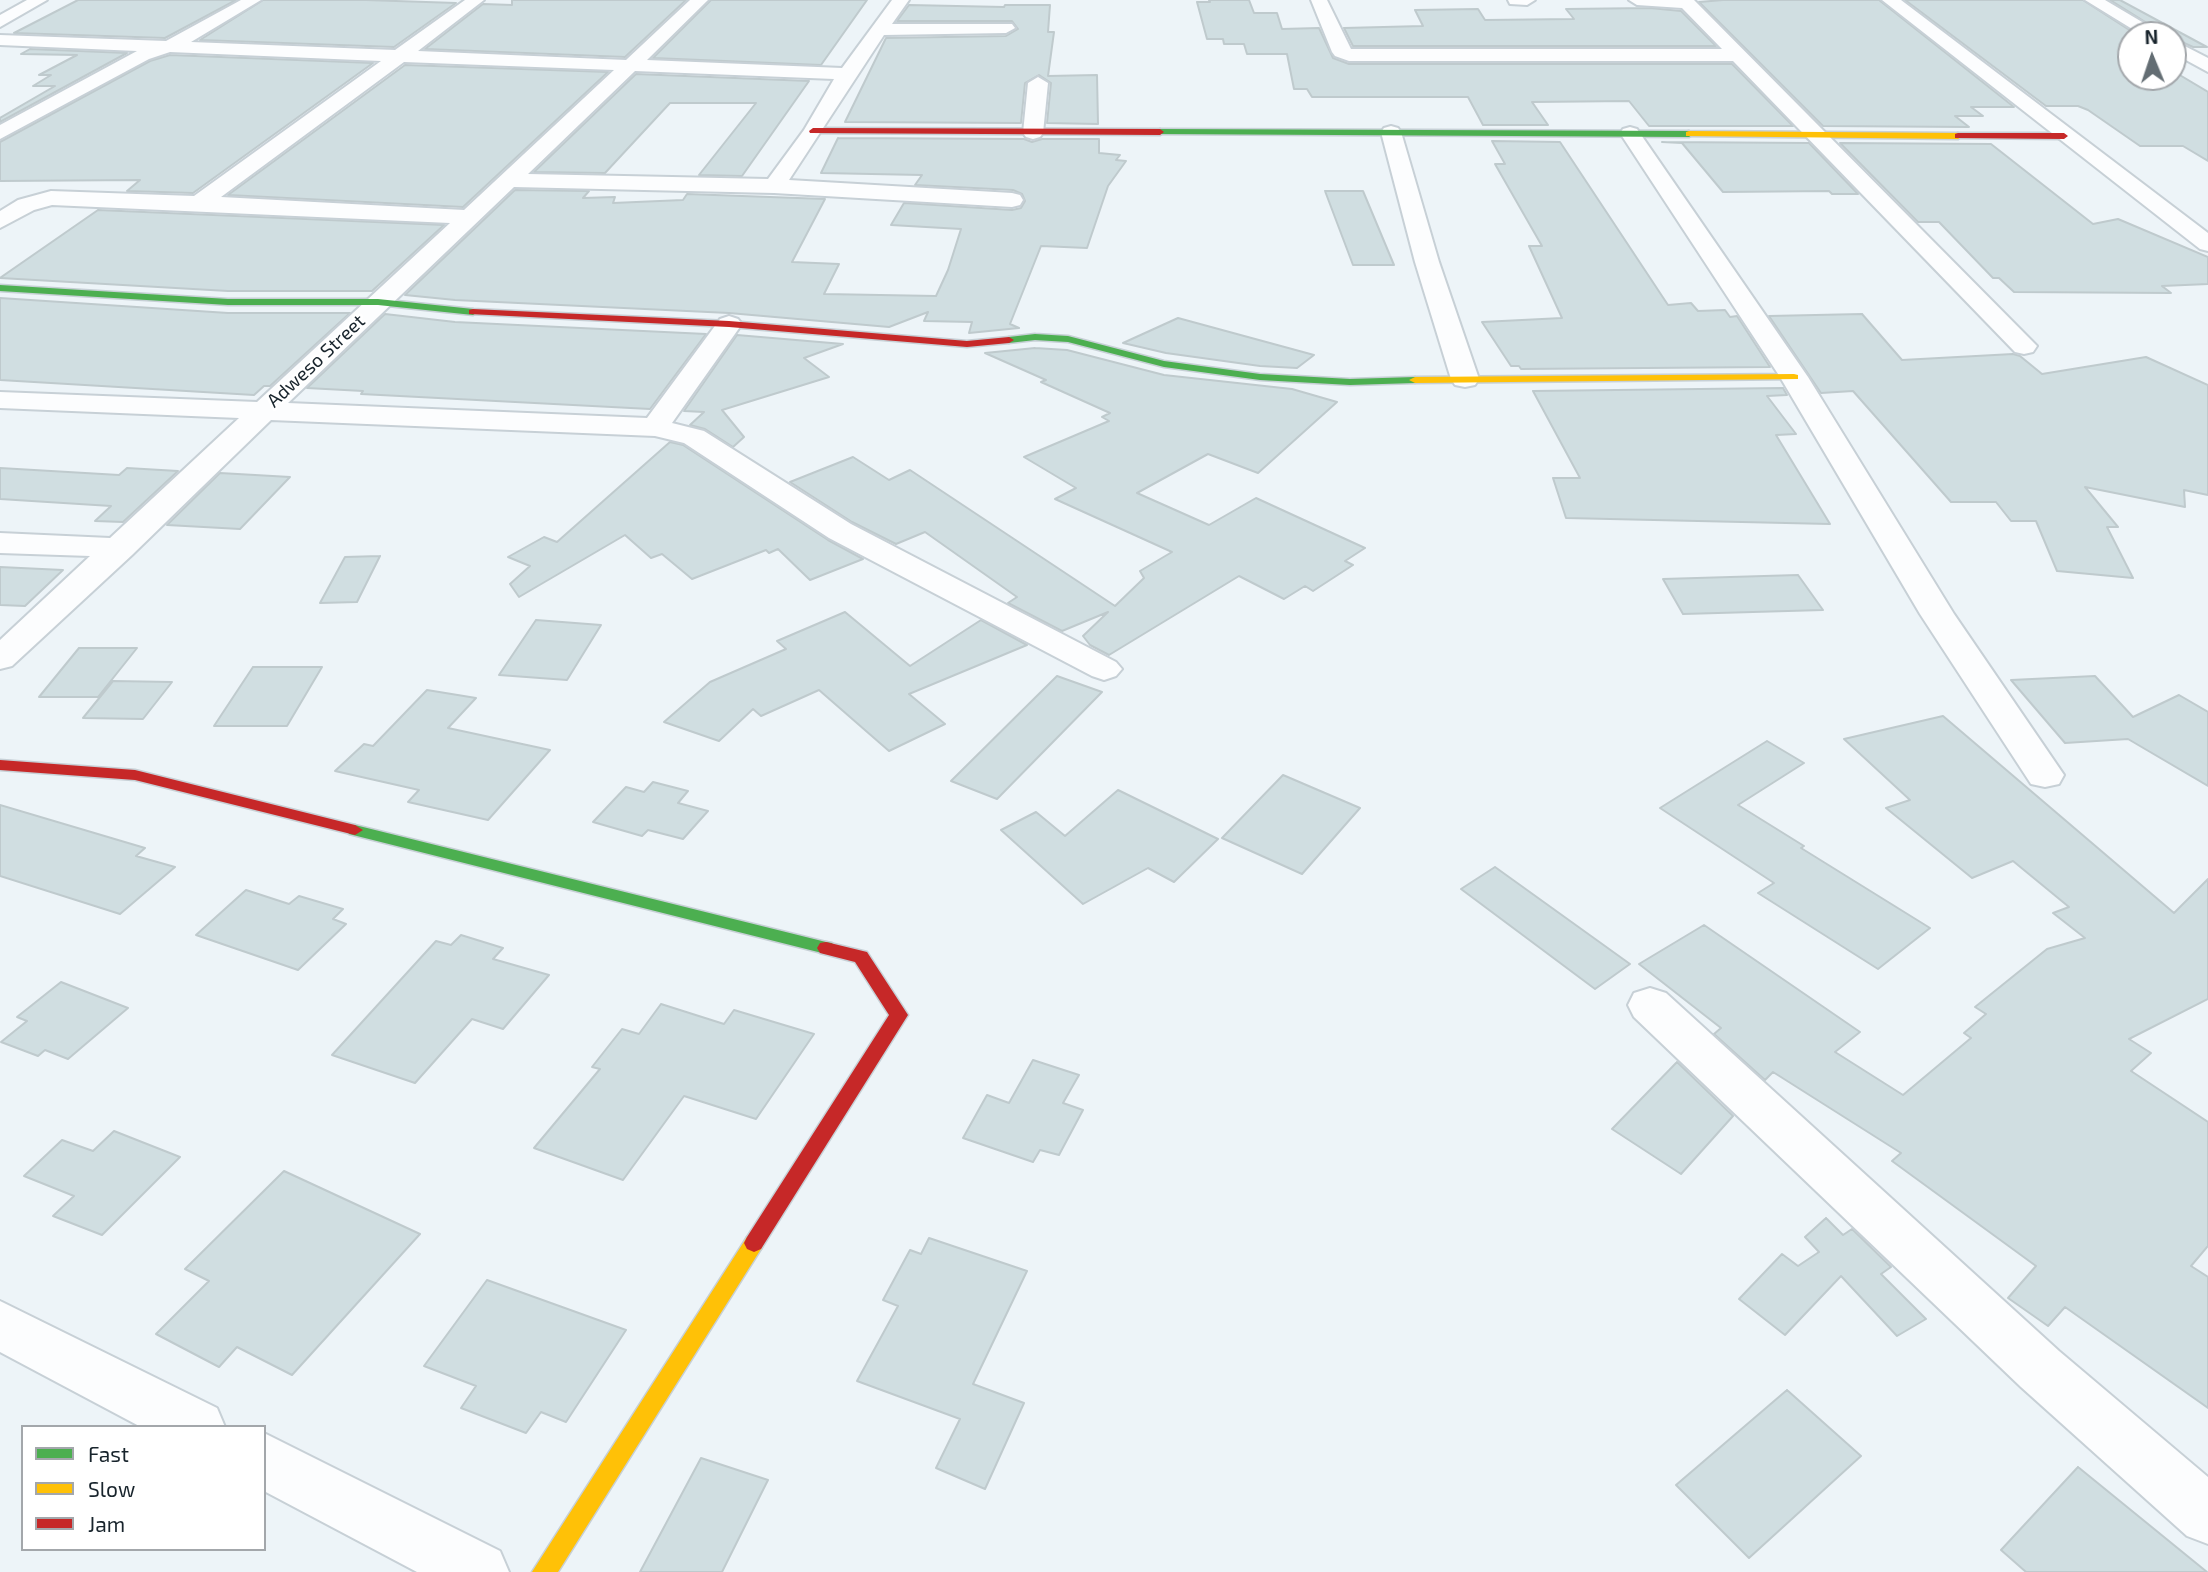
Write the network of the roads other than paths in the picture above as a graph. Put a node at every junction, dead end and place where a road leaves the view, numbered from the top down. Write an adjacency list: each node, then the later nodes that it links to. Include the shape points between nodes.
1 (39, 0): 14 (street)
2 (253, 0): 18 (street)
3 (476, 0): 21 (street)
4 (700, 0): 22 (street, Adweso Street)
5 (901, 0): 16 (street)
6 (1320, 0): 20 (street, via 1341,51 1349,55)
7 (1516, 0): 8 (street)
8 (1527, 0)
9 (1637, 0): 12 (street)
10 (1890, 0): 32 (street)
11 (2093, 0): 13 (street)
12 (1685, 1): 20 (street)
13 (2130, 21)
14 (0, 22)
15 (1006, 28): 16 (street)
16 (878, 30): 24 (street)
17 (0, 40): 18 (street)
18 (171, 47): 21 (street); 31 (street, via 143,55)
19 (2187, 54): 23 (street)
20 (1738, 55): 30 (street)
21 (398, 56): 22 (street); 36 (street)
22 (631, 63): 24 (street); 33 (street, Adweso Street)
23 (2208, 66)
24 (847, 74): 26 (street)
25 (1038, 83): 28 (street)
26 (813, 131): 28 (street); 34 (street)
27 (1391, 132): 28 (street); 29 (street); 47 (street)
28 (1033, 133)
29 (1630, 133): 30 (street); 46 (street)
30 (1813, 133): 32 (street); 45 (street)
31 (0, 134)
32 (2064, 136): 39 (street)
33 (511, 180): 34 (street); 37 (street, Adweso Street)
34 (774, 186): 35 (street)
35 (1012, 200)
36 (198, 203): 37 (street); 38 (street, via 51,198 26,205)
37 (468, 217): 43 (street, Adweso Street)
38 (0, 221)
39 (2183, 224): 40 (street); 41 (street)
40 (2208, 225)
41 (2208, 244)
42 (0, 288): 43 (street, via 228,302)
43 (378, 302): 44 (street, via 455,311); 49 (street, Adweso Street)
44 (729, 324): 47 (street, via 967,344 1035,337 1068,339 1164,364 1260,377 1350,382); 50 (street)
45 (2024, 346)
46 (1794, 377): 47 (street); 56 (street, via 1937,614)
47 (1465, 379)
48 (0, 400): 49 (street)
49 (261, 412): 50 (street); 52 (street, Adweso Street)
50 (655, 427): 54 (street, via 694,437 840,531)
51 (0, 543): 52 (street)
52 (121, 548): 53 (street, Adweso Street)
53 (0, 659)
54 (1104, 668)
55 (0, 765): 63 (street, via 145,777 861,957 899,1015)
56 (2045, 775)
57 (1650, 1005): 61 (street, via 2040,1369)
58 (0, 1325): 59 (street)
59 (193, 1425)
60 (266, 1462): 62 (street)
61 (2208, 1515)
62 (479, 1572)
63 (544, 1572)

